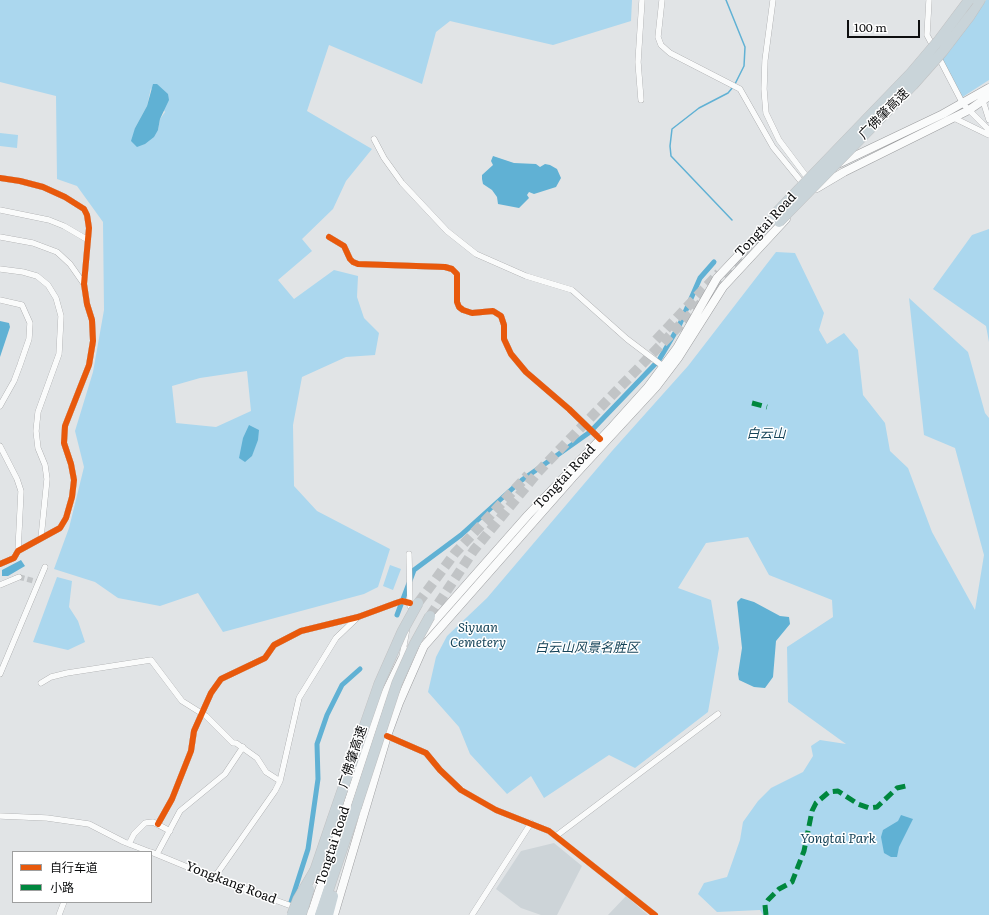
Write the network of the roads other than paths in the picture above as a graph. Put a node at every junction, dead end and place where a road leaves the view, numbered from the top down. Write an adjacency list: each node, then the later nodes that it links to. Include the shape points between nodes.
1 (642, 0): 9 (street, via 638,62)
2 (662, 0): 18 (street, via 658,37 662,45 670,53 740,90 773,147)
3 (773, 0): 18 (street, via 769,18 764,89 766,113 779,140)
4 (929, 0): 10 (street, via 928,35)
5 (969, 0): 6 (highway, 广佛肇高速, bridge, via 911,73 777,218 921,76 952,40)
6 (980, 0)
7 (989, 88): 10 (main road, Tongtai Road)
8 (986, 99): 11 (main road, Tongtai Road); 13 (street)
9 (641, 100)
10 (963, 104): 11 (street); 18 (main road, Tongtai Road, via 822,171)
11 (969, 110): 12 (main road, Tongtai Road); 14 (street)
12 (954, 118): 15 (street); 41 (main road, Tongtai Road, via 831,179 804,200 723,287 678,358 656,387 424,646)
13 (989, 120)
14 (989, 130)
15 (989, 135)
16 (374, 140): 26 (street, via 402,183 447,231 476,254 526,276 572,290)
17 (0, 178): 22 (street, via 42,187 84,209 87,215)
18 (806, 183): 26 (main road, Tongtai Road, via 718,276)
19 (0, 210): 22 (street, via 49,220)
20 (0, 237): 24 (street, via 33,243 57,252 70,264)
21 (329, 237): 28 (street, via 344,246 350,259 358,264 452,269 457,274 456,302 459,307 472,313 493,312 501,316 504,339 511,354 526,372)
22 (88, 240): 24 (street)
23 (0, 269): 30 (street, via 37,276 48,285 56,298 61,316 59,354 40,406 36,431 47,479)
24 (84, 284): 30 (street, via 92,320 93,341 89,365 65,426 64,443 72,464 74,480 72,497 60,528)
25 (0, 300): 27 (street, via 22,305 30,323 29,339 20,365)
26 (664, 368): 28 (main road, Tongtai Road)
27 (0, 406)
28 (600, 440): 40 (main road, Tongtai Road, via 528,515)
29 (0, 446): 31 (street, via 21,491)
30 (41, 538): 31 (street)
31 (18, 551): 33 (street, via 14,558)
32 (408, 554): 37 (street, via 410,590)
33 (0, 564)
34 (45, 567): 42 (street)
35 (19, 577): 36 (street)
36 (0, 585)
37 (414, 603): 39 (street, via 402,601); 40 (street); 58 (highway, 广佛肇高速, bridge, via 376,691)
38 (430, 616): 49 (highway, 广佛肇高速, bridge, via 397,683)
39 (358, 617): 44 (street, via 301,630 274,645 265,658 221,679 210,693); 48 (street, via 336,638 299,698)
40 (402, 659): 41 (main road, via 412,661); 61 (main road, Tongtai Road, via 382,700)
41 (416, 667): 46 (main road, Tongtai Road)
42 (0, 674)
43 (42, 683): 44 (street, via 67,672 151,660 182,701)
44 (202, 713): 47 (street, via 233,743); 52 (street, via 172,800)
45 (718, 714): 54 (street)
46 (387, 736): 51 (street, via 426,753 461,790 496,810); 66 (main road, Tongtai Road)
47 (243, 747): 48 (street, via 258,758 266,772); 53 (street, via 225,774 180,811)
48 (280, 781): 59 (street)
49 (356, 808): 61 (highway, 广佛肇高速); 65 (highway)
50 (0, 816): 55 (street, Yongkang Road, via 47,818 89,824)
51 (531, 823): 54 (street); 67 (street)
52 (158, 824): 53 (street); 55 (street, via 145,823 134,834)
53 (170, 831): 57 (street)
54 (556, 836): 68 (street)
55 (129, 844): 56 (street, Yongkang Road)
56 (148, 851)
57 (153, 853): 59 (street, Yongkang Road)
58 (315, 870): 63 (highway, bridge); 64 (highway, 广佛肇高速, bridge)
59 (214, 878): 61 (street, Yongkang Road)
60 (64, 903): 62 (street)
61 (314, 914)
62 (60, 915)
63 (292, 915)
64 (300, 915)
65 (328, 915)
66 (334, 915)
67 (472, 915)
68 (655, 915)

